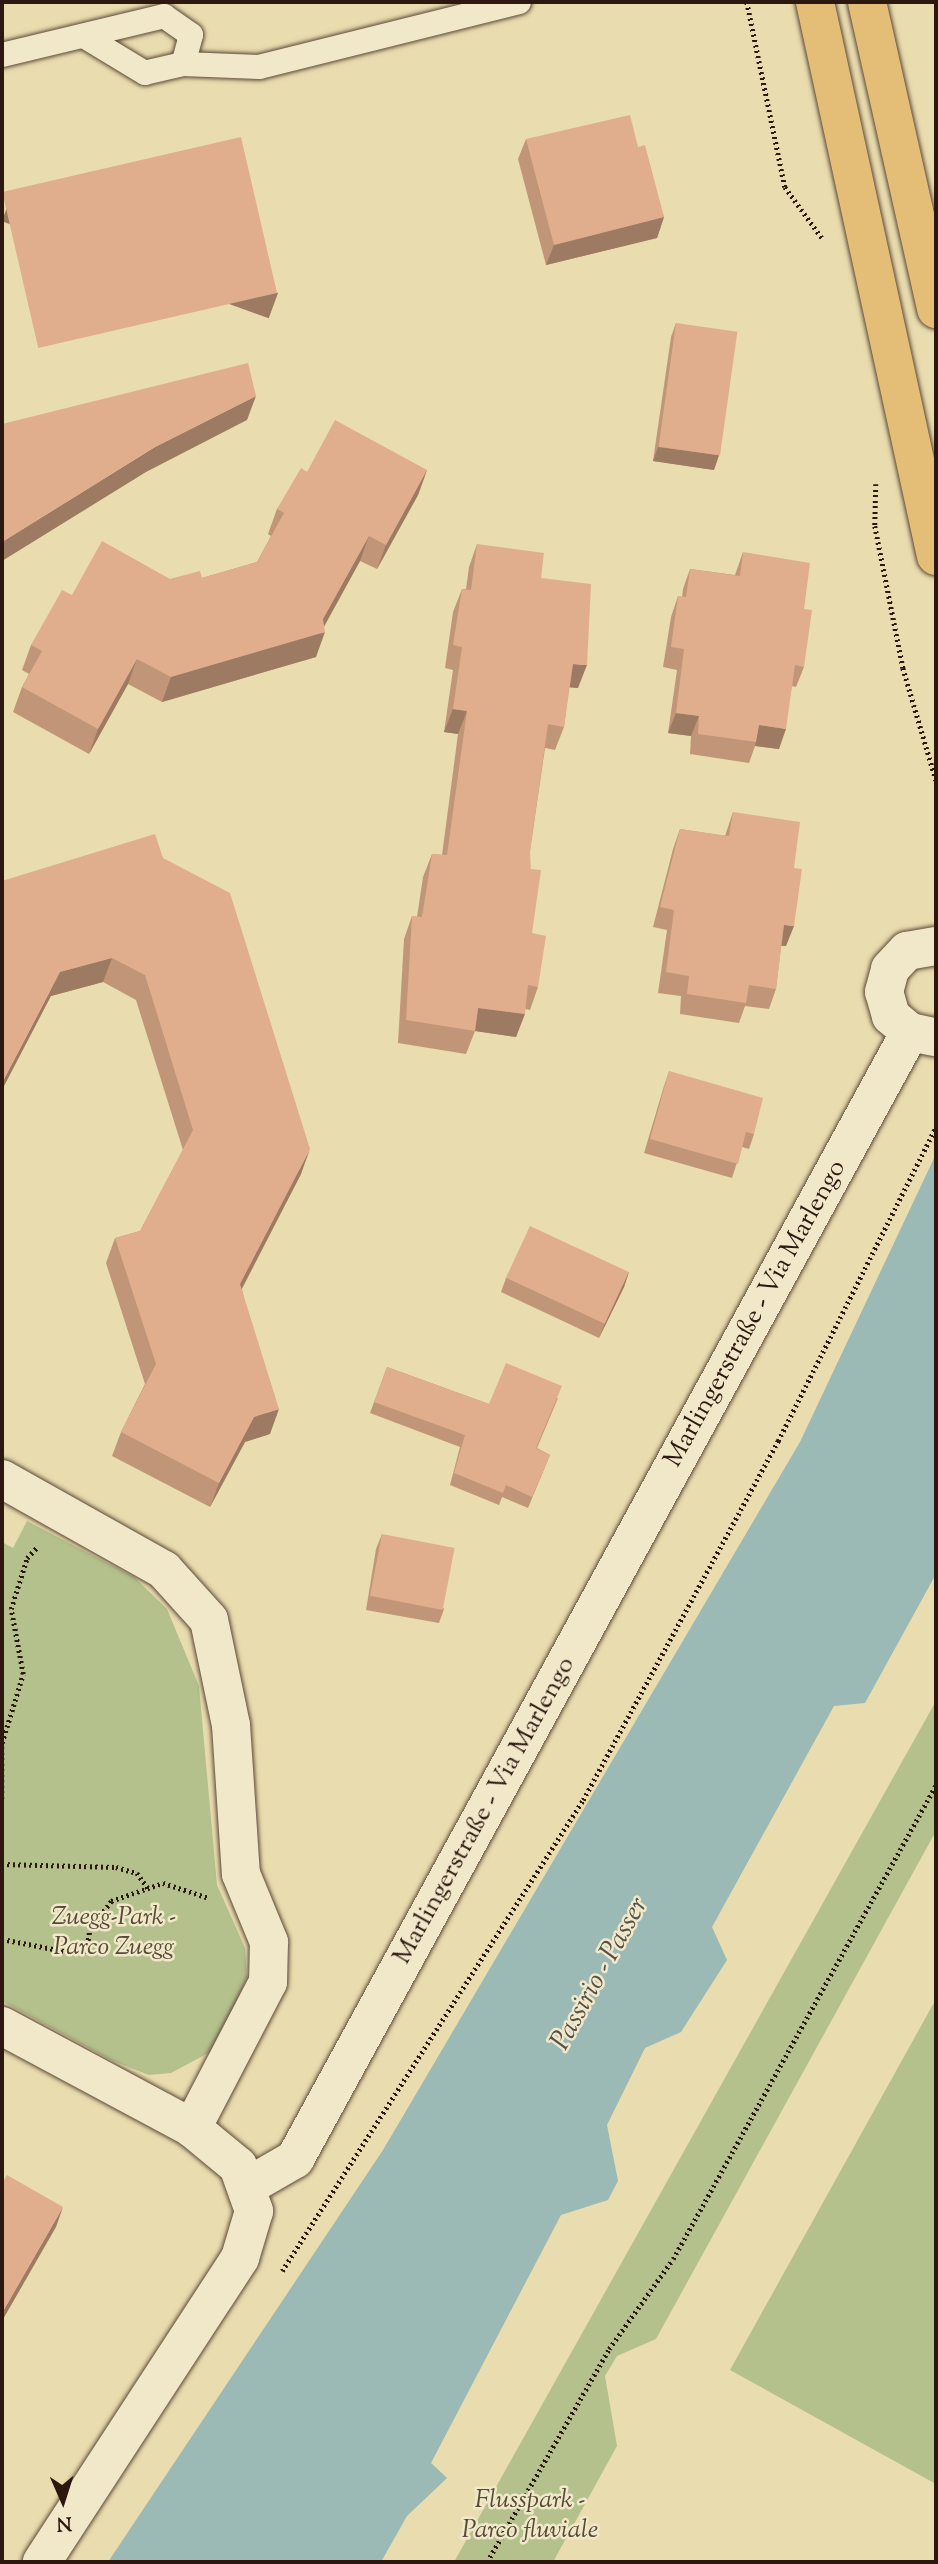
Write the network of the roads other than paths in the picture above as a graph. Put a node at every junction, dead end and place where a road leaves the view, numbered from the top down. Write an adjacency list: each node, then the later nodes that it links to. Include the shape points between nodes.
1 (519, 2): 7 (lane, via 259,67)
2 (803, 2): 8 (highway)
3 (815, 2): 8 (highway)
4 (867, 2): 9 (highway)
5 (84, 36): 6 (lane); 7 (lane, via 145,74); 7 (lane, via 164,16 191,35)
6 (2, 55)
7 (183, 64)
8 (848, 141): 10 (highway)
9 (936, 309)
10 (936, 556)
11 (936, 946): 12 (street, Marlingerstraße - Via Marlengo, via 907,951 890,969 884,992 891,1016)
12 (923, 1034): 16 (street, Marlingerstraße - Via Marlengo, via 295,2159)
13 (2, 1479): 15 (street, via 164,1570 209,1620 231,1725 244,1884 269,1942 268,1982)
14 (2, 2026): 15 (street)
15 (192, 2128): 16 (street, via 238,2166)
16 (250, 2186): 17 (street, via 251,2235 240,2258)
17 (42, 2562)

